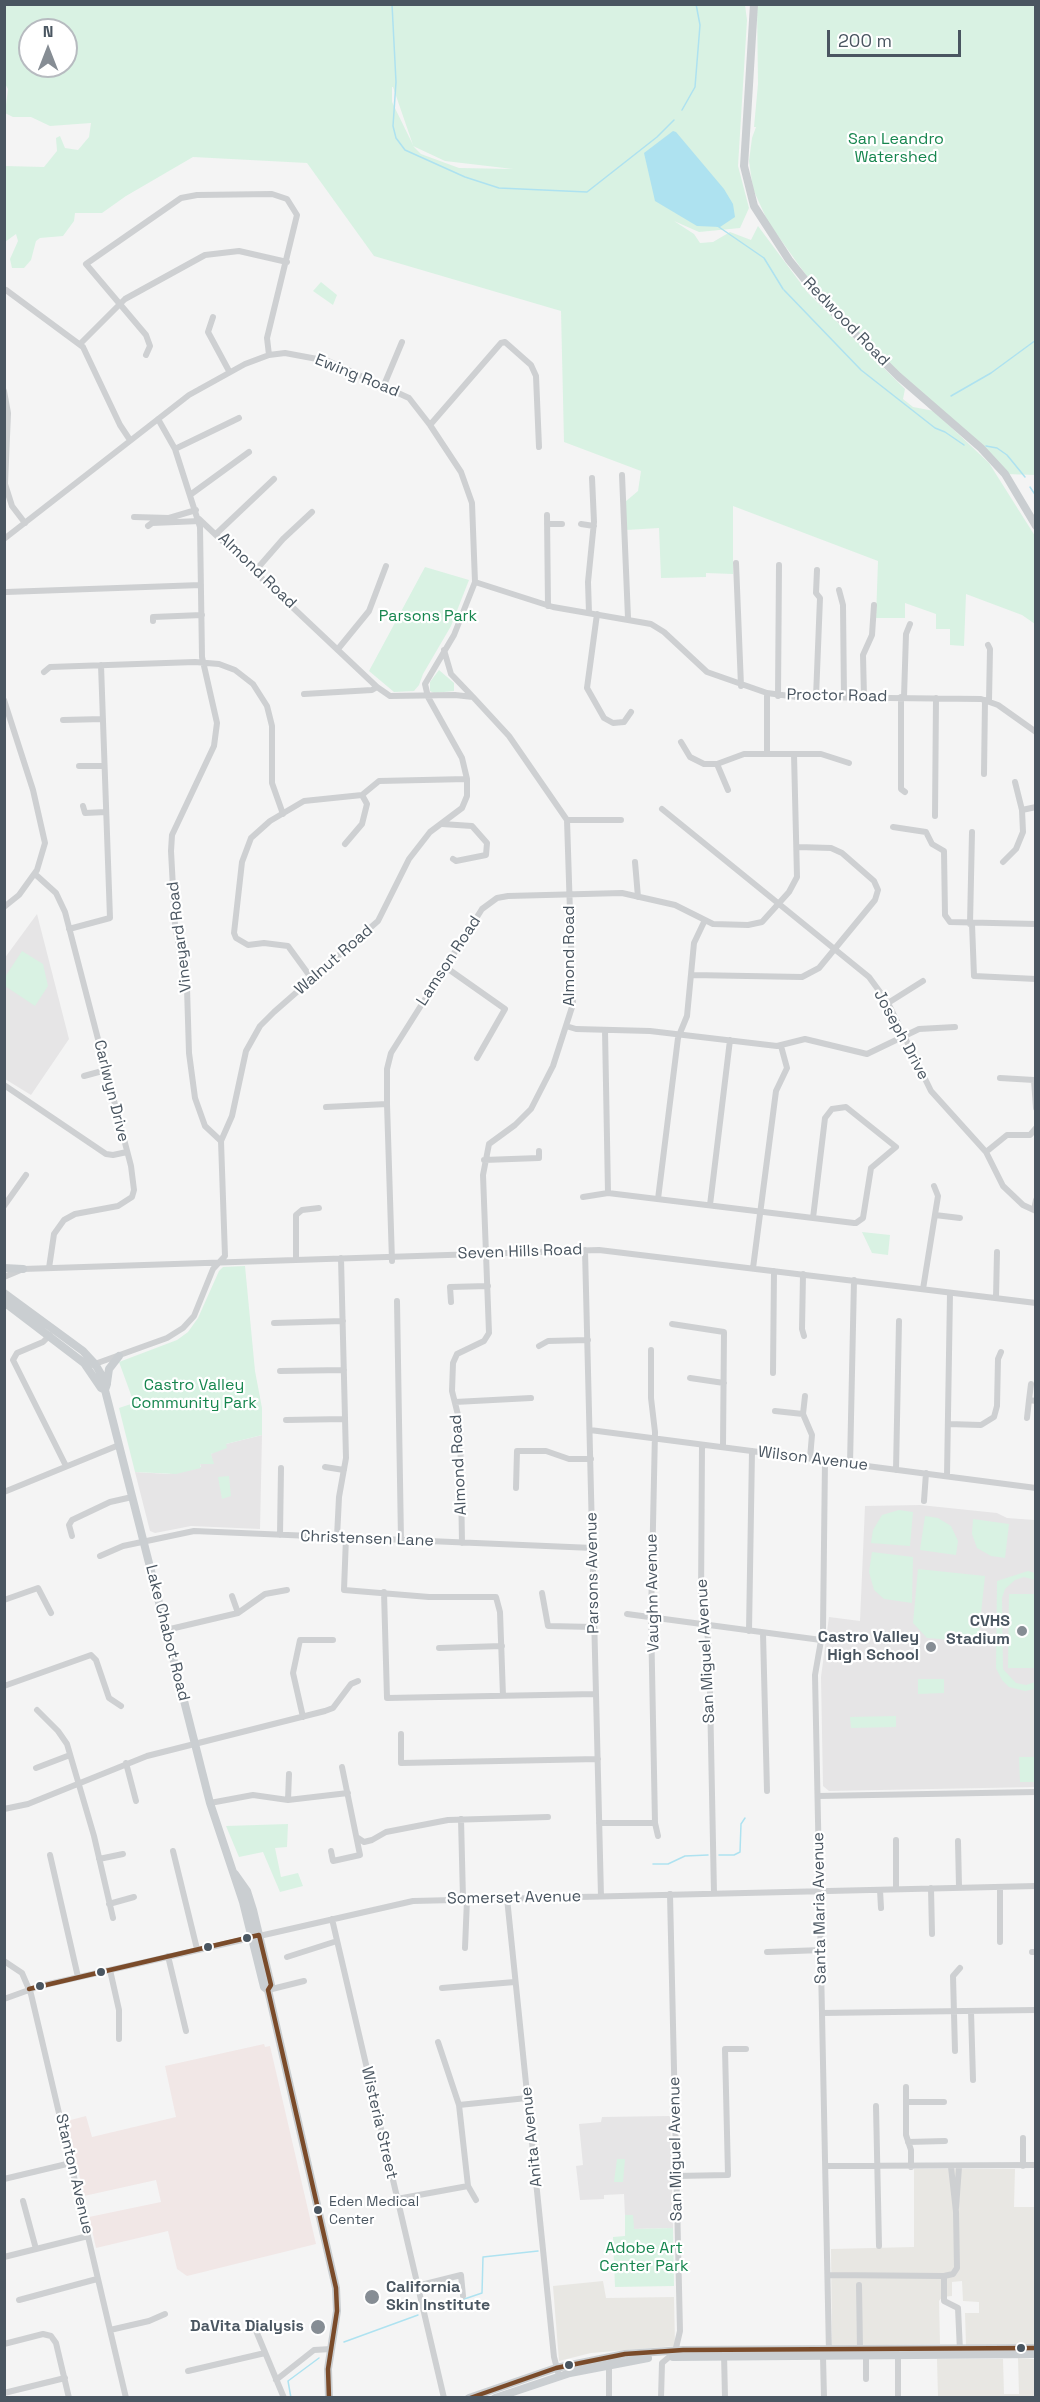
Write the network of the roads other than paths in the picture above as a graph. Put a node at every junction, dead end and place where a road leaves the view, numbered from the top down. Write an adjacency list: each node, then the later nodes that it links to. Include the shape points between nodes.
1 (754, 4): 36 (main road, Redwood Road, via 744,166 754,206 816,294 898,376 981,448 1009,480)
2 (287, 262): 4 (street, via 239,251 212,253); 4 (street, via 297,215 287,199 272,194 197,195 176,200 86,264); 9 (street, via 267,338)
3 (6, 290): 7 (street)
4 (119, 303): 7 (street); 8 (street, via 148,338)
5 (213, 317): 10 (street, via 208,332)
6 (402, 342): 11 (street)
7 (80, 344): 17 (street)
8 (146, 355)
9 (269, 355): 10 (street, Ewing Road); 11 (street, Ewing Road, via 298,354 320,359)
10 (229, 372): 14 (street, Ewing Road)
11 (384, 385): 15 (street, Ewing Road, via 409,398)
12 (4, 392): 30 (street, via 8,413 5,481 12,506)
13 (239, 418): 19 (street)
14 (158, 419): 17 (street, Ewing Road); 19 (street)
15 (430, 424): 18 (street, via 501,343 510,345 531,365 536,376); 44 (street, Ewing Road, via 468,488)
16 (235, 425): 19 (street)
17 (130, 440): 30 (street, Ewing Road)
18 (538, 447)
19 (176, 451): 24 (street)
20 (249, 452): 24 (street)
21 (622, 475): 53 (street)
22 (592, 478): 35 (street)
23 (274, 479): 37 (street)
24 (190, 495): 25 (street)
25 (196, 510): 28 (street, via 169,518); 29 (street)
26 (312, 512): 42 (street)
27 (547, 515): 31 (street)
28 (134, 517)
29 (199, 520): 34 (street); 37 (street, Almond Road); 45 (street, Vineyard Road)
30 (25, 523): 38 (street, Ewing Road)
31 (547, 524): 32 (street); 49 (street)
32 (562, 524)
33 (581, 524): 35 (street)
34 (148, 526)
35 (594, 526): 50 (street)
36 (1035, 526)
37 (217, 533): 42 (street, Almond Road)
38 (4, 539)
39 (736, 563): 62 (street)
40 (779, 565): 66 (street)
41 (386, 566): 57 (street, via 369,611)
42 (256, 570): 57 (street, Almond Road)
43 (817, 570): 68 (street, via 816,592 820,598)
44 (475, 582): 49 (street, Proctor Road); 58 (street, via 461,620)
45 (201, 585): 47 (street); 52 (street, Vineyard Road)
46 (839, 590): 69 (street, via 843,605)
47 (6, 592)
48 (874, 605): 70 (street, via 872,635 863,655)
49 (548, 606): 50 (street, Proctor Road)
50 (589, 613): 51 (street, Proctor Road)
51 (597, 614): 53 (street, Proctor Road); 76 (street, via 587,688 604,717 613,723 624,722)
52 (201, 615): 54 (street, via 153,617); 59 (street, Vineyard Road)
53 (628, 618): 62 (street, Proctor Road, via 658,627 701,668)
54 (153, 621)
55 (909, 624): 72 (street)
56 (988, 645): 75 (street)
57 (338, 649): 63 (street, Almond Road)
58 (444, 650): 67 (street, via 425,684); 71 (street, via 451,674)
59 (203, 662): 60 (street); 98 (street, via 241,673 263,698 272,726 272,783); 142 (street, Vineyard Road, via 217,723 214,746 172,835 171,851 175,925 187,988 193,1087 205,1126)
60 (101, 665): 61 (street, via 50,666); 77 (street)
61 (44, 672)
62 (741, 686): 64 (street, Proctor Road)
63 (377, 687): 65 (street); 67 (street, Almond Road, via 390,696)
64 (767, 693): 66 (street, Proctor Road); 81 (street)
65 (304, 694)
66 (778, 696): 68 (street, Proctor Road)
67 (428, 697): 71 (street, Almond Road, via 455,694); 88 (street, Walnut Road, via 462,758)
68 (816, 697): 69 (street, Proctor Road)
69 (844, 697): 70 (street, Proctor Road)
70 (864, 697): 72 (street, Proctor Road)
71 (473, 698): 100 (street, via 509,736)
72 (903, 698): 73 (street, Proctor Road); 91 (street, via 901,789)
73 (936, 698): 75 (street, Proctor Road); 99 (street)
74 (4, 700): 110 (street, via 44,831 43,855)
75 (987, 700): 79 (street); 87 (street)
76 (631, 712)
77 (103, 719): 78 (street); 86 (street)
78 (63, 720)
79 (1035, 732)
80 (681, 742): 84 (street, via 690,757 704,764)
81 (766, 754): 82 (street); 84 (street, via 744,754)
82 (794, 754): 83 (street, via 821,754); 106 (street, Lamson Road)
83 (849, 763)
84 (717, 764): 90 (street)
85 (79, 766): 86 (street)
86 (105, 766): 97 (street)
87 (984, 774)
88 (467, 778): 92 (street, via 379,781); 102 (street, Walnut Road, via 462,808)
89 (1015, 782): 96 (street)
90 (728, 790)
91 (905, 792)
92 (362, 795): 98 (street, via 304,801); 105 (street, via 367,804 362,824)
93 (83, 806): 97 (street, via 85,813)
94 (1035, 807): 96 (street)
95 (662, 809): 113 (street, Joseph Drive)
96 (1022, 810): 109 (street, via 1021,840)
97 (106, 812): 118 (street, via 110,918)
98 (283, 814): 122 (street, via 258,831 245,849 234,933 243,944 288,946)
99 (935, 816)
100 (567, 820): 101 (street); 111 (street, Almond Road)
101 (621, 820)
102 (442, 824): 107 (street, via 472,826 487,843 486,855); 122 (street, Walnut Road, via 430,832 409,859 378,921)
103 (893, 827): 116 (street, via 926,832 932,844 944,851 945,915 947,920)
104 (972, 832): 116 (street)
105 (345, 844)
106 (798, 847): 113 (street, Lamson Road, via 796,881); 119 (street, via 837,850 877,886 875,900)
107 (453, 859)
108 (635, 862): 112 (street)
109 (1003, 862)
110 (34, 874): 114 (street, via 20,895); 118 (street, Carlwyn Drive, via 60,899)
111 (570, 895): 112 (street, Lamson Road, via 622,893); 120 (street, Lamson Road, via 508,896 488,903); 126 (street, Almond Road, via 573,1004)
112 (638, 897): 115 (street, Lamson Road, via 681,907)
113 (780, 903): 115 (street, Lamson Road, via 756,924); 119 (street, Joseph Drive)
114 (4, 907)
115 (704, 922): 121 (street, via 695,940)
116 (970, 924): 117 (street); 123 (street, via 974,976)
117 (1035, 924)
118 (69, 929): 134 (street, Carlwyn Drive)
119 (834, 948): 121 (street, via 816,971 806,976); 125 (street, Joseph Drive, via 869,977)
120 (444, 966): 133 (street, via 505,1009); 138 (street, Lamson Road, via 391,1053)
121 (692, 975): 129 (street)
122 (312, 979): 142 (street, Walnut Road, via 260,1026 246,1051 232,1116)
123 (1035, 979)
124 (923, 981): 125 (street)
125 (888, 1003): 130 (street, Joseph Drive)
126 (566, 1026): 128 (street); 146 (street, Almond Road, via 553,1066 531,1109 489,1144)
127 (955, 1027): 130 (street, via 919,1029)
128 (605, 1030): 129 (street); 149 (street)
129 (681, 1034): 131 (street); 151 (street)
130 (905, 1035): 132 (street, via 867,1054 806,1039); 145 (street, Joseph Drive, via 931,1091)
131 (730, 1040): 132 (street); 153 (street)
132 (781, 1046): 157 (street, via 788,1068 776,1091)
133 (477, 1058)
134 (106, 1070): 135 (street); 144 (street, Carlwyn Drive)
135 (84, 1076)
136 (1000, 1078): 140 (street, via 1034,1080)
137 (4, 1085): 144 (street, via 106,1154)
138 (387, 1104): 139 (street); 165 (street, Lamson Road)
139 (326, 1107)
140 (1035, 1108)
141 (1035, 1128): 145 (street, via 1030,1135 1007,1135)
142 (221, 1141): 167 (street, Walnut Road, via 225,1248)
143 (539, 1151): 146 (street, via 539,1158)
144 (127, 1152): 169 (street, Carlwyn Drive, via 133,1178 132,1197 118,1206 75,1214 64,1220 54,1234)
145 (986, 1152): 156 (street, Joseph Drive, via 1004,1186)
146 (484, 1160): 163 (street, Almond Road)
147 (26, 1174): 154 (street)
148 (934, 1186): 158 (street, via 938,1196)
149 (608, 1192): 150 (street); 151 (street)
150 (583, 1197)
151 (658, 1199): 153 (street)
152 (1035, 1200): 156 (street)
153 (710, 1205): 157 (street)
154 (4, 1206)
155 (320, 1208): 166 (street, via 302,1210 296,1215)
156 (1035, 1211)
157 (760, 1212): 159 (street); 170 (street)
158 (935, 1215): 160 (street); 177 (street)
159 (813, 1218): 159 (street, via 824,1122 832,1109 846,1107 896,1147 869,1172 863,1218 854,1223)
160 (960, 1218)
161 (585, 1250): 163 (street, Seven Hills Road); 170 (street, Seven Hills Road); 191 (street, Parsons Avenue)
162 (997, 1252): 180 (street)
163 (486, 1253): 165 (street, Seven Hills Road); 176 (street, Almond Road)
164 (341, 1258): 165 (street, Seven Hills Road); 166 (street, Seven Hills Road); 185 (street)
165 (392, 1259)
166 (297, 1260): 167 (street, Seven Hills Road)
167 (221, 1262): 169 (street, Seven Hills Road); 195 (street, via 213,1269 187,1324 167,1338)
168 (4, 1268): 171 (main road)
169 (48, 1268): 171 (street, Seven Hills Road)
170 (753, 1268): 172 (street, Seven Hills Road)
171 (23, 1269): 174 (street, Seven Hills Road)
172 (774, 1271): 173 (street, Seven Hills Road); 199 (street)
173 (803, 1274): 175 (street, Seven Hills Road); 190 (street)
174 (4, 1276)
175 (854, 1280): 177 (street, Seven Hills Road); 223 (street)
176 (488, 1286): 183 (street, via 450,1287); 207 (street, Almond Road, via 488,1336 454,1358)
177 (923, 1289): 179 (street, Seven Hills Road)
178 (4, 1293): 189 (main road, Lake Chabot Road)
179 (950, 1293): 180 (street, Seven Hills Road); 213 (street)
180 (996, 1298): 184 (street, Seven Hills Road)
181 (397, 1300): 240 (street)
182 (4, 1302): 189 (main road, Lake Chabot Road)
183 (451, 1302)
184 (1035, 1303)
185 (343, 1321): 187 (street); 197 (street)
186 (899, 1321): 228 (street)
187 (274, 1323)
188 (672, 1324): 201 (street, via 724,1332)
189 (52, 1333): 196 (main road, Lake Chabot Road); 224 (street, via 43,1342 17,1353 13,1360)
190 (804, 1336)
191 (588, 1340): 192 (street, via 548,1341); 214 (street, Parsons Avenue)
192 (539, 1346)
193 (651, 1350): 215 (street, Vaughn Avenue)
194 (1001, 1352): 213 (street, via 994,1417 981,1425)
195 (119, 1356): 196 (street); 203 (main road, via 109,1369)
196 (92, 1365): 203 (main road, Lake Chabot Road)
197 (344, 1370): 198 (street); 211 (street)
198 (280, 1371)
199 (773, 1373)
200 (690, 1378): 201 (street)
201 (724, 1383): 218 (street)
202 (1031, 1384): 206 (street)
203 (106, 1387): 216 (main road, Lake Chabot Road)
204 (805, 1396): 209 (street)
205 (531, 1398): 207 (street)
206 (1032, 1401): 210 (street)
207 (455, 1402): 242 (street, Almond Road, via 460,1433)
208 (775, 1411): 209 (street)
209 (803, 1414): 220 (street, via 812,1435)
210 (1027, 1418)
211 (345, 1419): 212 (street); 227 (street)
212 (286, 1420)
213 (948, 1424): 230 (street)
214 (590, 1430): 215 (street, Wilson Avenue); 221 (street, Parsons Avenue)
215 (653, 1438): 217 (street, Wilson Avenue); 253 (street, Vaughn Avenue)
216 (119, 1445): 224 (street); 234 (main road, Lake Chabot Road)
217 (702, 1445): 218 (street, Wilson Avenue); 254 (street, San Miguel Avenue)
218 (723, 1448): 219 (street, Wilson Avenue)
219 (752, 1451): 220 (street, Wilson Avenue); 257 (street)
220 (810, 1458): 222 (street, Wilson Avenue)
221 (591, 1459): 231 (street, via 569,1459 546,1451 517,1451); 243 (street, Parsons Avenue)
222 (825, 1460): 223 (street, Wilson Avenue); 260 (street, Santa Maria Avenue)
223 (850, 1464): 228 (street, Wilson Avenue)
224 (66, 1467): 233 (street)
225 (326, 1467): 227 (street)
226 (281, 1468): 236 (street)
227 (344, 1470): 238 (street)
228 (896, 1470): 229 (street, Wilson Avenue)
229 (927, 1473): 230 (street, Wilson Avenue); 235 (street)
230 (946, 1476): 232 (street, Wilson Avenue)
231 (516, 1488)
232 (1035, 1488)
233 (4, 1492)
234 (132, 1497): 237 (street, via 110,1502 72,1520); 241 (main road, Lake Chabot Road)
235 (924, 1501)
236 (280, 1535): 238 (street, Christensen Lane); 241 (street, Christensen Lane, via 194,1531)
237 (72, 1536)
238 (337, 1537): 239 (street, Christensen Lane)
239 (346, 1537): 240 (street, Christensen Lane); 246 (street, via 344,1590)
240 (401, 1540): 242 (street, Christensen Lane)
241 (143, 1543): 244 (street, Christensen Lane); 256 (main road, Lake Chabot Road)
242 (462, 1543): 243 (street, Christensen Lane)
243 (592, 1548): 255 (street, Parsons Avenue)
244 (100, 1556)
245 (286, 1590): 251 (street, via 259,1597)
246 (384, 1592): 261 (street, via 496,1597); 266 (street, via 387,1698)
247 (542, 1593): 255 (street, via 548,1626)
248 (232, 1596): 251 (street)
249 (4, 1600): 250 (street, via 38,1587)
250 (51, 1613)
251 (238, 1613): 256 (street)
252 (627, 1614): 253 (street)
253 (651, 1617): 254 (street); 290 (street, Vaughn Avenue)
254 (704, 1625): 257 (street); 307 (street, San Miguel Avenue, via 709,1644)
255 (594, 1627): 265 (street, Parsons Avenue)
256 (166, 1630): 271 (main road, Lake Chabot Road)
257 (749, 1631): 258 (street)
258 (763, 1633): 260 (street); 279 (street)
259 (333, 1640): 269 (street, via 300,1640 293,1673)
260 (821, 1640): 282 (street, Santa Maria Avenue, via 815,1675)
261 (502, 1646): 262 (street); 266 (street)
262 (439, 1648)
263 (358, 1681): 269 (street, via 346,1689 333,1708)
264 (4, 1686): 267 (street, via 91,1655 109,1698)
265 (596, 1694): 266 (street); 273 (street, Parsons Avenue)
266 (503, 1696)
267 (121, 1706)
268 (37, 1710): 272 (street, via 58,1731)
269 (303, 1717): 271 (street)
270 (401, 1734): 273 (street, via 401,1763)
271 (195, 1744): 274 (street); 285 (main road, Lake Chabot Road)
272 (70, 1755): 276 (street); 278 (street)
273 (598, 1759): 289 (street, Parsons Avenue)
274 (126, 1763): 278 (street); 284 (street)
275 (342, 1767): 281 (street)
276 (36, 1768)
277 (289, 1774): 283 (street)
278 (77, 1784): 286 (street, via 28,1804); 299 (street)
279 (767, 1791)
280 (1035, 1792): 282 (street)
281 (348, 1793): 283 (street); 292 (street)
282 (818, 1796): 305 (street, Santa Maria Avenue)
283 (288, 1800): 285 (street, via 253,1795)
284 (136, 1802)
285 (210, 1803): 318 (main road, Lake Chabot Road, via 235,1874 250,1899)
286 (4, 1809)
287 (548, 1817): 288 (street)
288 (461, 1819): 292 (street, via 386,1832 364,1842); 312 (street)
289 (599, 1823): 290 (street); 309 (street, Parsons Avenue)
290 (656, 1823): 291 (street, Vaughn Avenue)
291 (658, 1836)
292 (358, 1838): 296 (street, via 360,1855 333,1861)
293 (896, 1840): 304 (street)
294 (958, 1841): 301 (street)
295 (173, 1851): 322 (street)
296 (331, 1851)
297 (123, 1854): 299 (street)
298 (50, 1855): 330 (street)
299 (99, 1859): 313 (street)
300 (1035, 1886): 302 (street, Somerset Avenue)
301 (959, 1887): 302 (street, Somerset Avenue); 303 (street, Somerset Avenue)
302 (1000, 1887): 320 (street)
303 (931, 1888): 304 (street, Somerset Avenue); 317 (street)
304 (896, 1889): 306 (street, Somerset Avenue)
305 (820, 1890): 306 (street, Somerset Avenue); 307 (street, Somerset Avenue); 323 (street, Santa Maria Avenue)
306 (880, 1890): 314 (street)
307 (714, 1893): 308 (street, Somerset Avenue)
308 (670, 1894): 309 (street, Somerset Avenue); 364 (street, San Miguel Avenue)
309 (601, 1896): 311 (street, Somerset Avenue)
310 (134, 1898): 313 (street)
311 (507, 1898): 312 (street, Somerset Avenue); 332 (street, Anita Avenue)
312 (465, 1899): 316 (street, Somerset Avenue, via 413,1900); 321 (street)
313 (109, 1904): 315 (street)
314 (881, 1908)
315 (113, 1918)
316 (332, 1919): 318 (street, Somerset Avenue); 319 (street, Wisteria Street)
317 (932, 1934)
318 (255, 1936): 322 (street, Somerset Avenue); 335 (main road, Lake Chabot Road, via 264,1987)
319 (337, 1941): 326 (street); 367 (street, Wisteria Street)
320 (1000, 1942)
321 (465, 1948)
322 (197, 1949): 325 (street, Somerset Avenue)
323 (822, 1950): 324 (street); 340 (street, Santa Maria Avenue)
324 (767, 1952)
325 (168, 1956): 329 (street, Somerset Avenue); 341 (street)
326 (286, 1957)
327 (4, 1961): 334 (street, Stanton Avenue, via 20,1971)
328 (960, 1968): 338 (street, via 953,1976)
329 (110, 1970): 330 (street, Somerset Avenue); 342 (street, via 119,2010)
330 (78, 1977): 334 (street, Somerset Avenue)
331 (304, 1981): 335 (street)
332 (515, 1982): 333 (street); 348 (street, Anita Avenue)
333 (442, 1988)
334 (29, 1989): 336 (street, Somerset Avenue); 356 (street, Stanton Avenue)
335 (268, 1990): 387 (main road, Lake Chabot Road, via 336,2288)
336 (4, 2000)
337 (1035, 2010): 339 (street)
338 (953, 2012): 339 (street); 340 (street); 345 (street)
339 (971, 2012): 346 (street)
340 (822, 2013): 359 (street, Santa Maria Avenue)
341 (186, 2031)
342 (119, 2039)
343 (438, 2042): 351 (street)
344 (746, 2049): 364 (street, via 725,2049 728,2175)
345 (955, 2051)
346 (973, 2080)
347 (906, 2087): 349 (street)
348 (527, 2098): 351 (street); 398 (street, Anita Avenue)
349 (906, 2102): 350 (street); 355 (street)
350 (944, 2102)
351 (459, 2105): 366 (street)
352 (876, 2106): 357 (street)
353 (1023, 2138): 360 (street)
354 (945, 2141): 355 (street)
355 (908, 2142): 361 (street)
356 (71, 2163): 365 (street); 371 (street, Stanton Avenue)
357 (878, 2165): 359 (street); 361 (street); 372 (street)
358 (1035, 2165): 360 (street)
359 (826, 2166): 375 (street, Santa Maria Avenue)
360 (1023, 2166): 363 (street)
361 (911, 2167): 362 (street)
362 (951, 2167): 363 (street); 370 (street)
363 (959, 2167): 370 (street)
364 (676, 2176): 394 (street, San Miguel Avenue, via 680,2331)
365 (4, 2179)
366 (468, 2186): 367 (street); 368 (street)
367 (397, 2199): 379 (street, Wisteria Street)
368 (476, 2199)
369 (23, 2201): 373 (street)
370 (956, 2212): 376 (street, via 957,2268)
371 (88, 2236): 373 (street); 377 (street, Stanton Avenue)
372 (879, 2247)
373 (36, 2249): 374 (street)
374 (4, 2257)
375 (828, 2275): 376 (street); 393 (street, Santa Maria Avenue)
376 (944, 2276): 388 (street, via 944,2301 958,2308)
377 (97, 2279): 381 (street); 384 (street, Stanton Avenue)
378 (859, 2285): 389 (street)
379 (417, 2286): 380 (street, via 461,2275); 408 (street, Wisteria Street)
380 (463, 2296)
381 (19, 2300)
382 (165, 2314): 384 (street)
383 (252, 2321): 391 (street)
384 (110, 2330): 405 (street, Stanton Avenue)
385 (4, 2344): 399 (street, via 43,2334 51,2336)
386 (1035, 2348): 388 (main road)
387 (331, 2349): 401 (street, via 314,2350); 407 (main road, Lake Chabot Road)
388 (961, 2351): 390 (main road); 395 (main road)
389 (863, 2352): 390 (main road); 393 (main road); 400 (street)
390 (898, 2352): 414 (street)
391 (265, 2353): 397 (street); 401 (street)
392 (724, 2353): 393 (main road); 394 (main road); 412 (street)
393 (827, 2353): 413 (street, Santa Maria Avenue)
394 (672, 2354): 396 (main road); 411 (street, San Miguel Avenue, via 660,2370)
395 (1035, 2354)
396 (609, 2361): 398 (main road); 410 (street)
397 (188, 2371)
398 (558, 2372): 403 (main road)
399 (65, 2378): 402 (street); 404 (street)
400 (867, 2379)
401 (276, 2380): 406 (street)
402 (4, 2393)
403 (492, 2395): 409 (main road)
404 (69, 2397)
405 (126, 2397)
406 (284, 2397)
407 (329, 2397)
408 (444, 2397)
409 (469, 2397)
410 (609, 2397)
411 (661, 2397)
412 (725, 2397)
413 (824, 2397)
414 (898, 2397)

